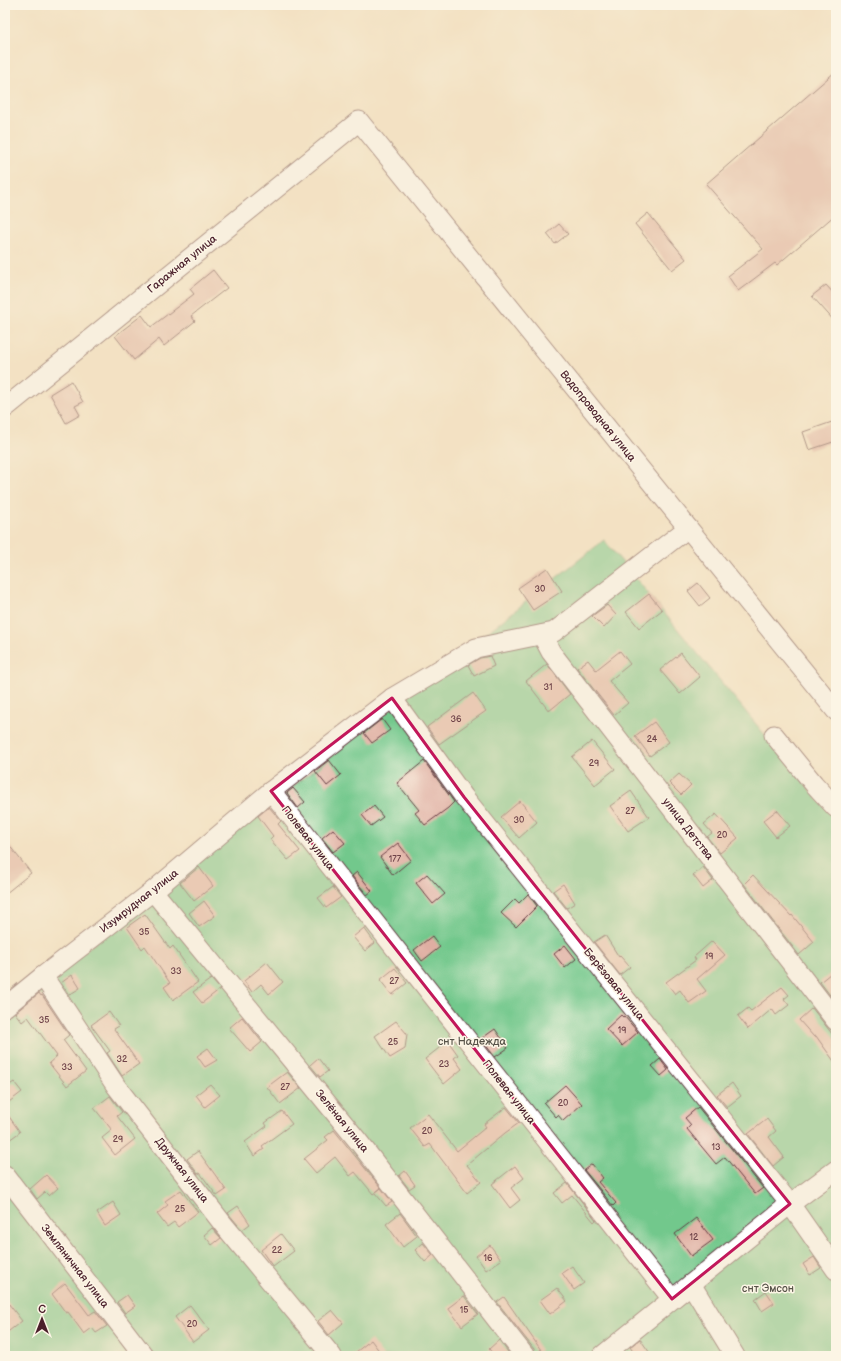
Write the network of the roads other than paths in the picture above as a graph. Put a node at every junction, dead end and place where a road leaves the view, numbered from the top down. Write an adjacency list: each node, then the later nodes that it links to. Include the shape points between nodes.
1 (359, 121): 2 (street, Гаражная улица); 3 (street, Водопроводная улица)
2 (5, 408)
3 (688, 528): 4 (street, Изумрудная улица, via 554,632); 6 (street, Водопроводная улица)
4 (542, 634): 5 (street, Изумрудная улица, via 476,648); 13 (street, улица Детства, via 551,652)
5 (392, 698): 8 (street, Изумрудная улица); 16 (street, Берёзовая улица, via 464,797)
6 (836, 711)
7 (774, 735): 9 (street)
8 (271, 791): 10 (street, Изумрудная улица); 19 (street, Полевая улица)
9 (836, 808)
10 (153, 891): 11 (street, Изумрудная улица); 22 (street, Зелёная улица, via 358,1141)
11 (43, 976): 12 (street, Изумрудная улица); 21 (street, Дружная улица, via 116,1086 223,1224)
12 (5, 1007)
13 (836, 1021)
14 (836, 1170): 16 (street)
15 (5, 1175): 20 (street, Земляничная улица)
16 (790, 1204): 17 (street, Берёзовая улица); 18 (street)
17 (836, 1270)
18 (691, 1284): 19 (street); 24 (street)
19 (672, 1299): 23 (street)
20 (144, 1356)
21 (332, 1356)
22 (525, 1356)
23 (602, 1356)
24 (735, 1356)

